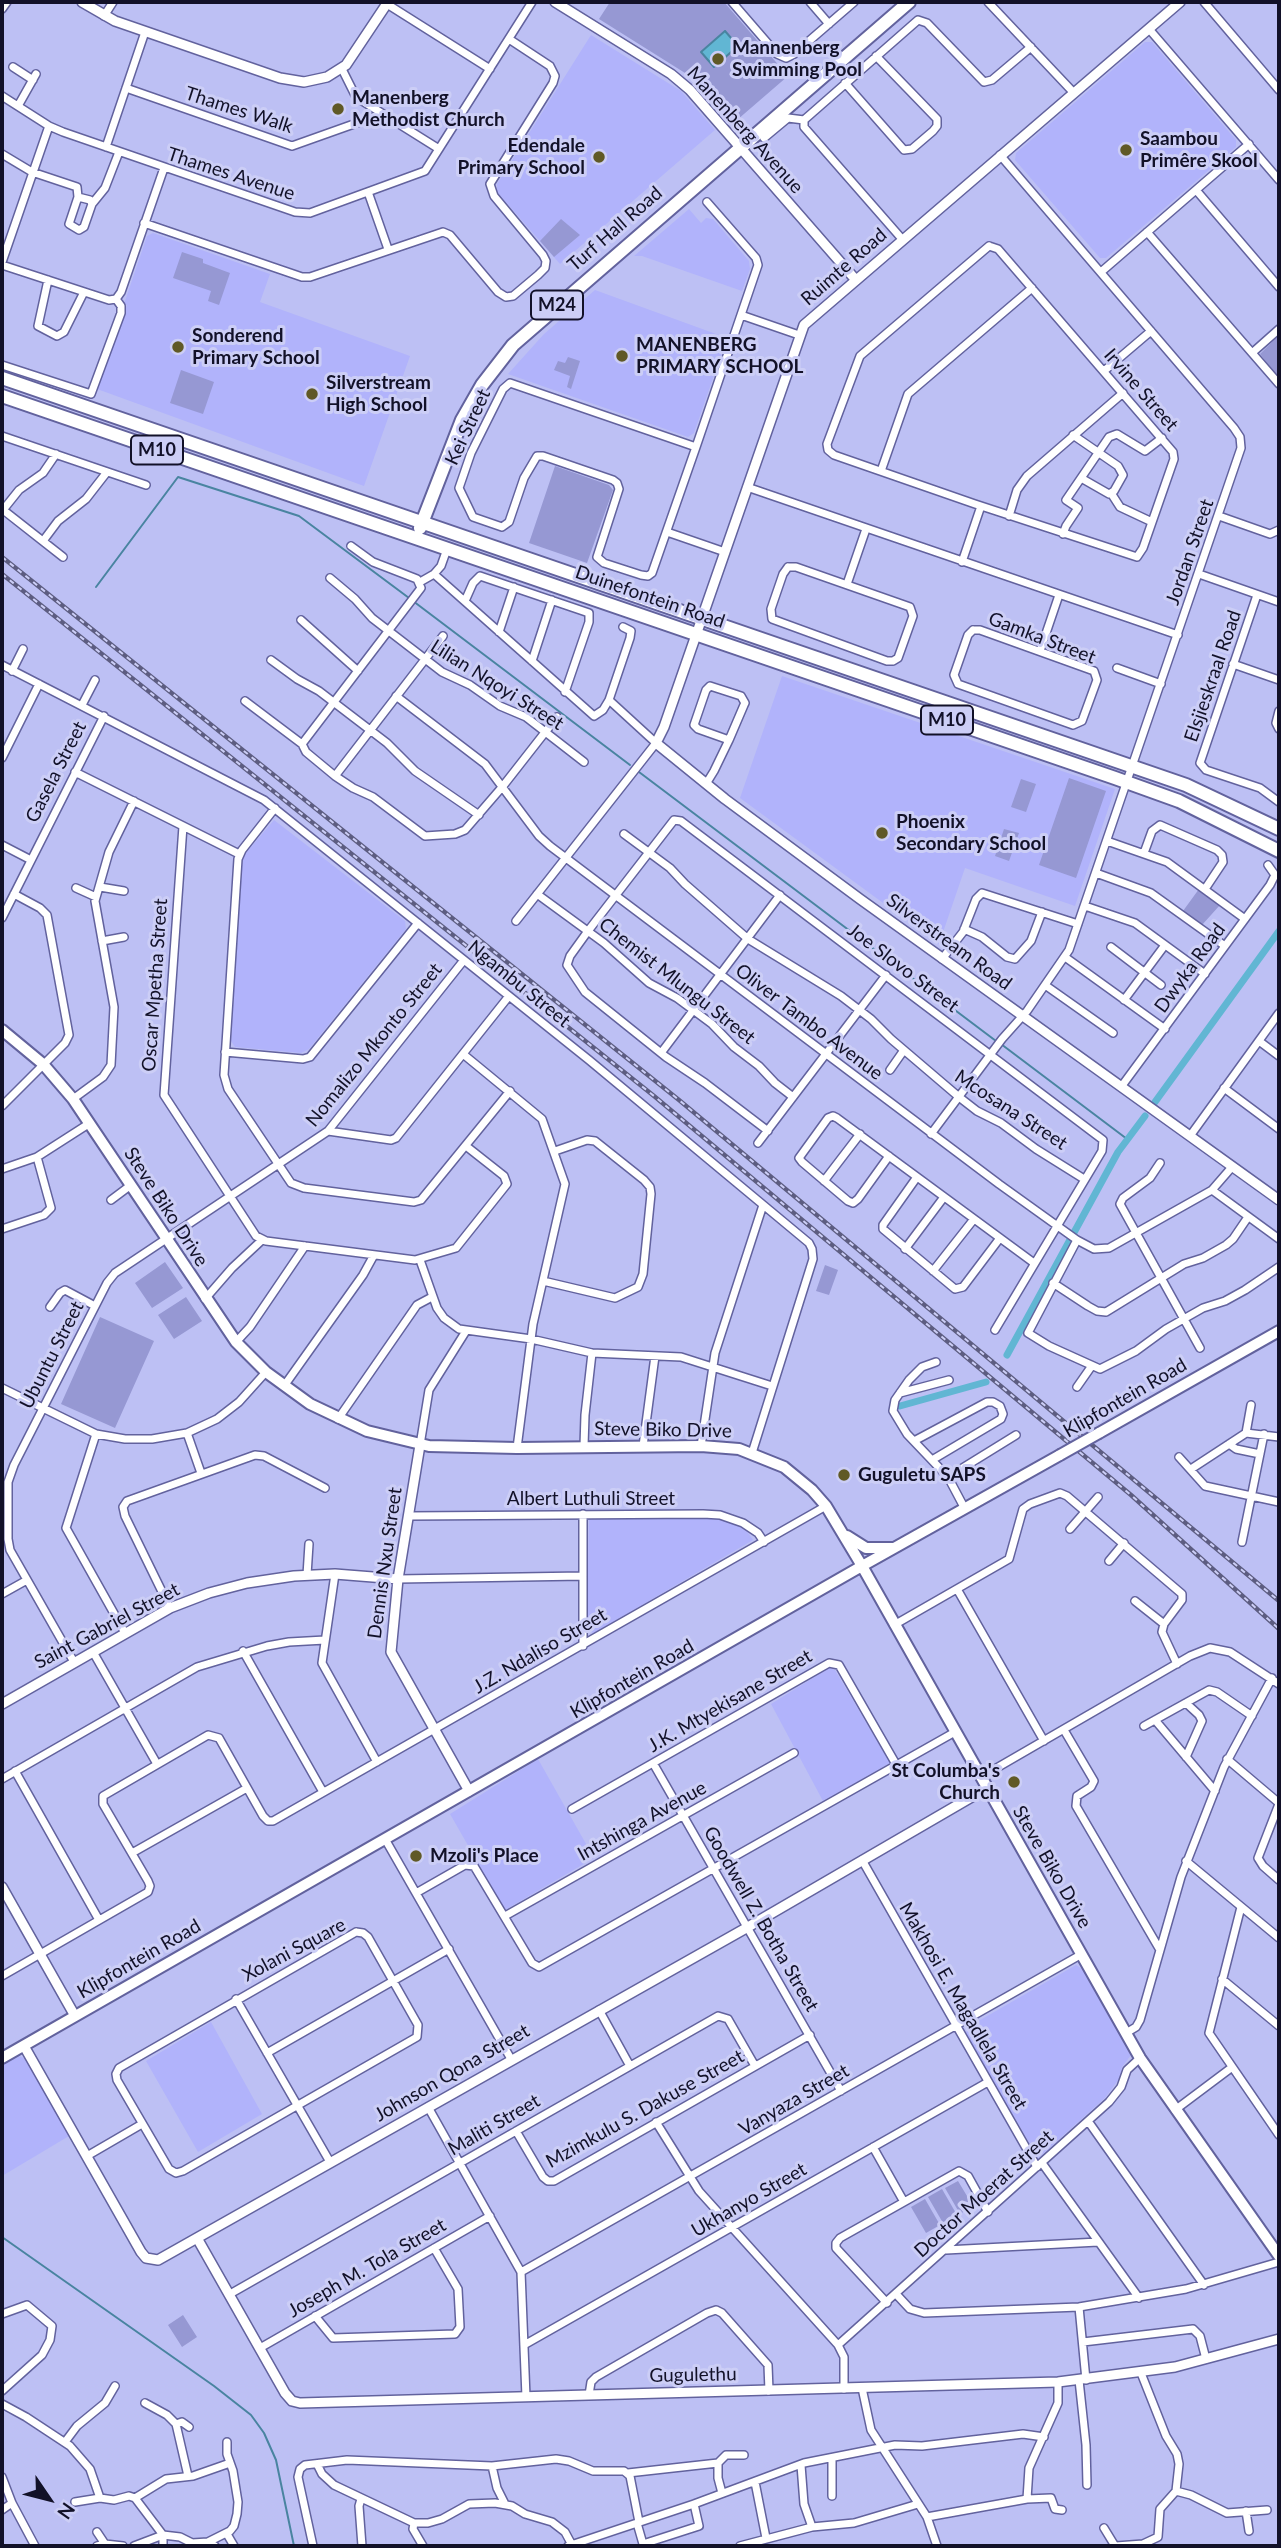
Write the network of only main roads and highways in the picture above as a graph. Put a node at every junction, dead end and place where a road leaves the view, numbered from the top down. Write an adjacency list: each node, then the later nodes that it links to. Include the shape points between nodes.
1 (909, 2): 4 (main road, Turf Hall Road / M24, via 502,357 462,420)
2 (2, 378): 4 (main road, Duinefontein Road / M10)
3 (2, 397): 5 (main road, Duinefontein Road / M10)
4 (422, 522): 5 (main road, Turf Hall Road / M24); 6 (main road, Duinefontein Road / M10, via 1133,766 1214,796)
5 (416, 539): 7 (main road, Duinefontein Road / M10, via 1127,782 1190,806)
6 (1279, 829)
7 (1279, 850)
8 (2, 1030): 10 (main road, Steve Biko Drive, via 43,1064 73,1099 236,1342 266,1372 310,1404 387,1438 420,1445 720,1446 751,1453 784,1467 806,1484)
9 (1279, 1331): 11 (main road, Klipfontein Road, bridge)
10 (842, 1532): 11 (main road, via 862,1547); 12 (main road, Steve Biko Drive)
11 (893, 1548): 12 (main road, Klipfontein Road)
12 (862, 1566): 13 (main road, Klipfontein Road); 14 (main road, Steve Biko Drive, via 1140,2057)
13 (2, 2058)
14 (1279, 2256)

